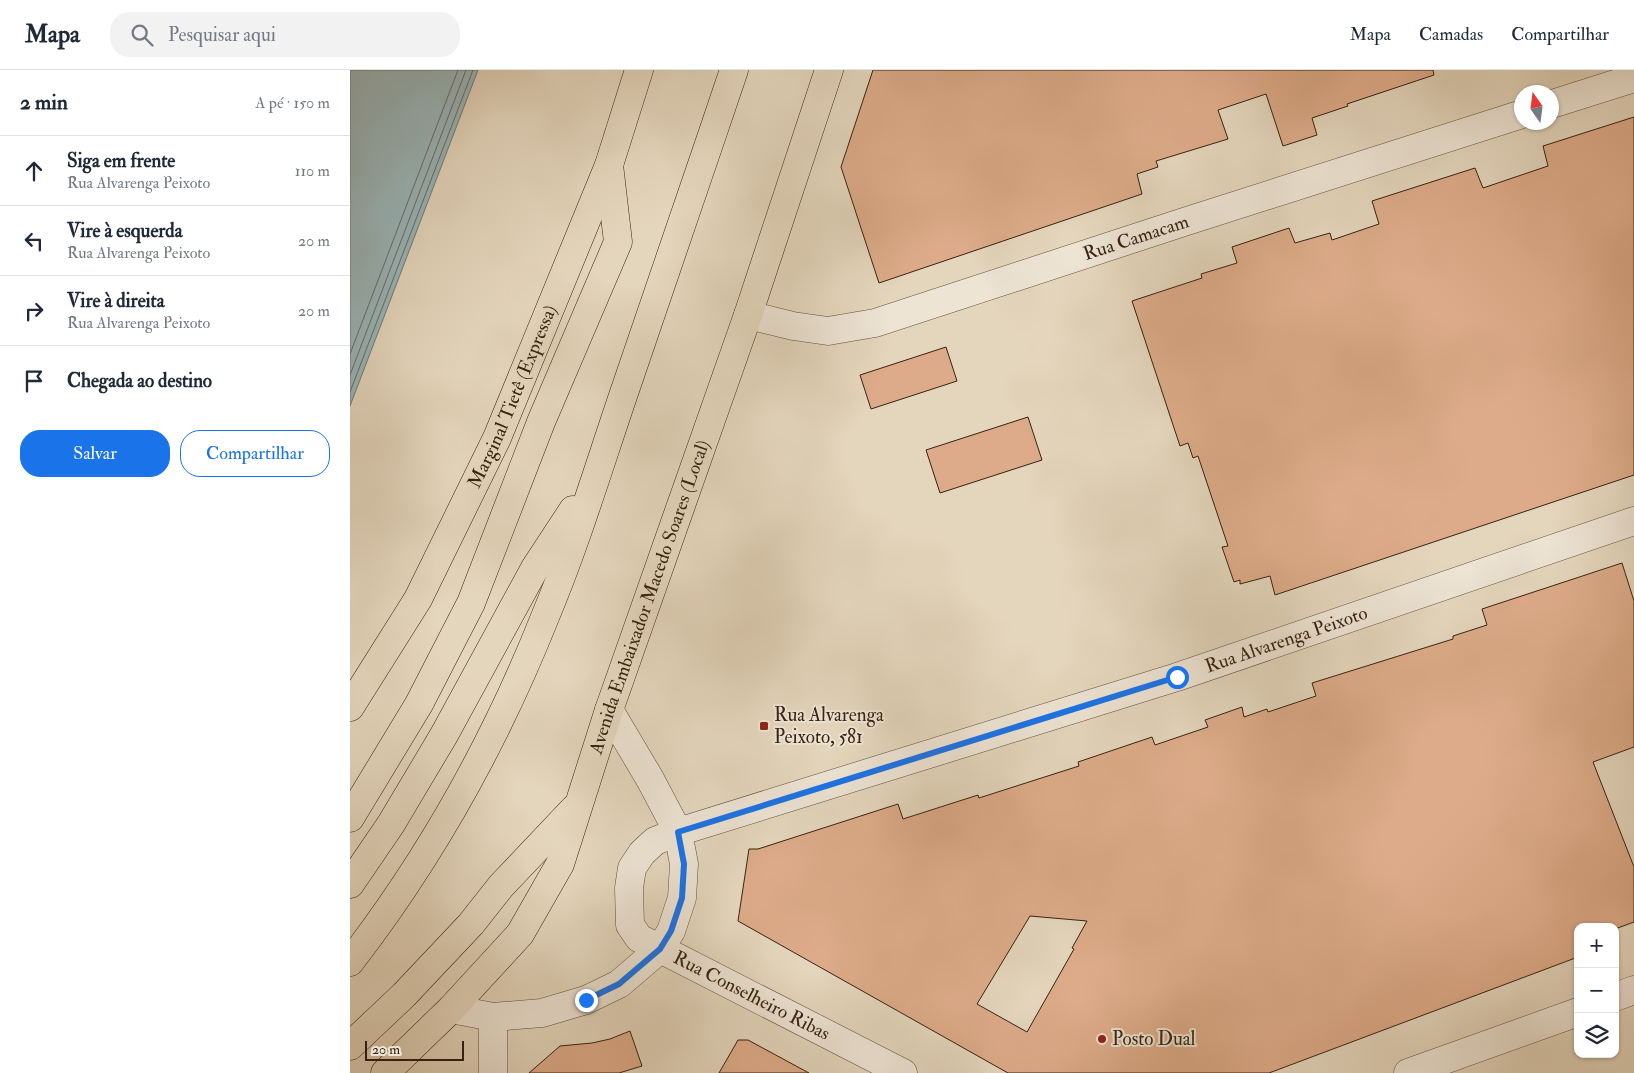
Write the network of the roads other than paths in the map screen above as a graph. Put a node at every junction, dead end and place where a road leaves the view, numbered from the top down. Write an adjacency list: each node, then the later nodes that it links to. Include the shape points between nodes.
1 (639, 70): 7 (highway, Marginal Tietê (Expressa))
2 (734, 70): 9 (highway)
3 (829, 70): 8 (highway, Avenida Embaixador Macedo Soares (Local))
4 (1634, 78): 5 (street)
5 (1559, 102)
6 (1514, 117): 8 (street, Rua Camacam, via 876,324 828,331)
7 (609, 164): 11 (highway, Marginal Tietê (Expressa), via 497,438 466,503 418,599); 14 (highway, via 618,242 541,422 471,603 419,704)
8 (748, 316): 12 (highway, Avenida Embaixador Macedo Soares (Local))
9 (597, 472): 16 (highway, via 535,568 444,734); 18 (highway, via 546,616 486,748 413,874)
10 (1634, 521): 15 (street, Rua Alvarenga Peixoto, via 1177,677)
11 (350, 707)
12 (609, 710): 13 (highway, Avenida Embaixador Macedo Soares (Local)); 15 (street)
13 (578, 804): 21 (highway, Avenida Embaixador Macedo Soares (Local), via 560,864 520,934); 24 (highway, via 501,886 471,924)
14 (350, 818)
15 (678, 832): 17 (street, via 684,864 682,898 671,931); 17 (street, Rua Conselheiro Ribas, via 655,841 632,868 630,925 639,938)
16 (350, 884)
17 (660, 949): 23 (street, via 619,984 586,1000 542,1013); 27 (street, Rua Conselheiro Ribas)
18 (350, 962)
19 (1634, 990): 20 (street)
20 (1619, 996)
21 (451, 1009): 23 (street); 25 (highway, Avenida Embaixador Macedo Soares (Local))
22 (1575, 1013): 28 (street)
23 (492, 1017): 26 (street)
24 (350, 1046)
25 (385, 1073)
26 (493, 1073)
27 (903, 1073)
28 (1408, 1073)

